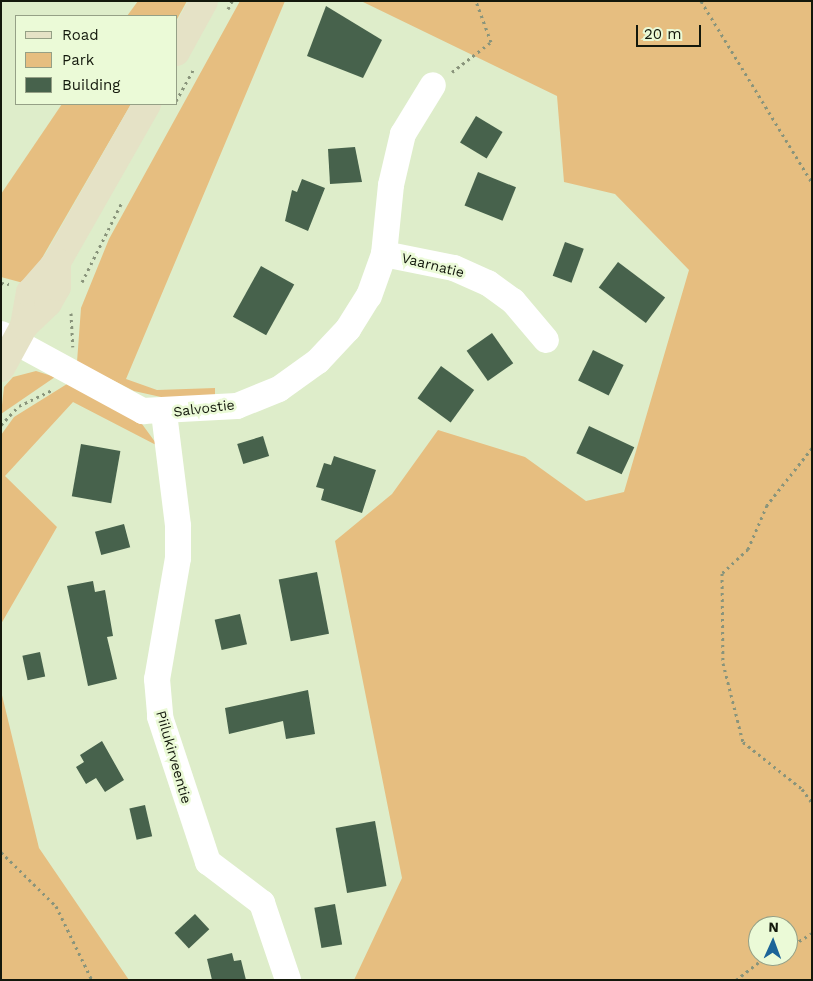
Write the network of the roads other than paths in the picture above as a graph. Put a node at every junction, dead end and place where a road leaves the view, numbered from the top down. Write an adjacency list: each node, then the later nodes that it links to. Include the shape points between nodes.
1 (204, 1): 2 (street)
2 (178, 48)
3 (433, 86): 5 (street, Salvostie, via 403,134 391,185)
4 (146, 105): 6 (street, via 57,262 30,293)
5 (384, 254): 7 (street, Vaarnatie, via 454,268 488,283 513,301); 9 (street, Salvostie, via 369,296 348,329 318,362 279,389 237,406)
6 (14, 334): 8 (street); 9 (street, Salvostie, via 66,370 143,411)
7 (546, 340)
8 (1, 368)
9 (164, 413): 10 (street, Piilukirveentie, via 178,526 178,558 157,679 160,717 208,862 262,903)
10 (288, 980)

